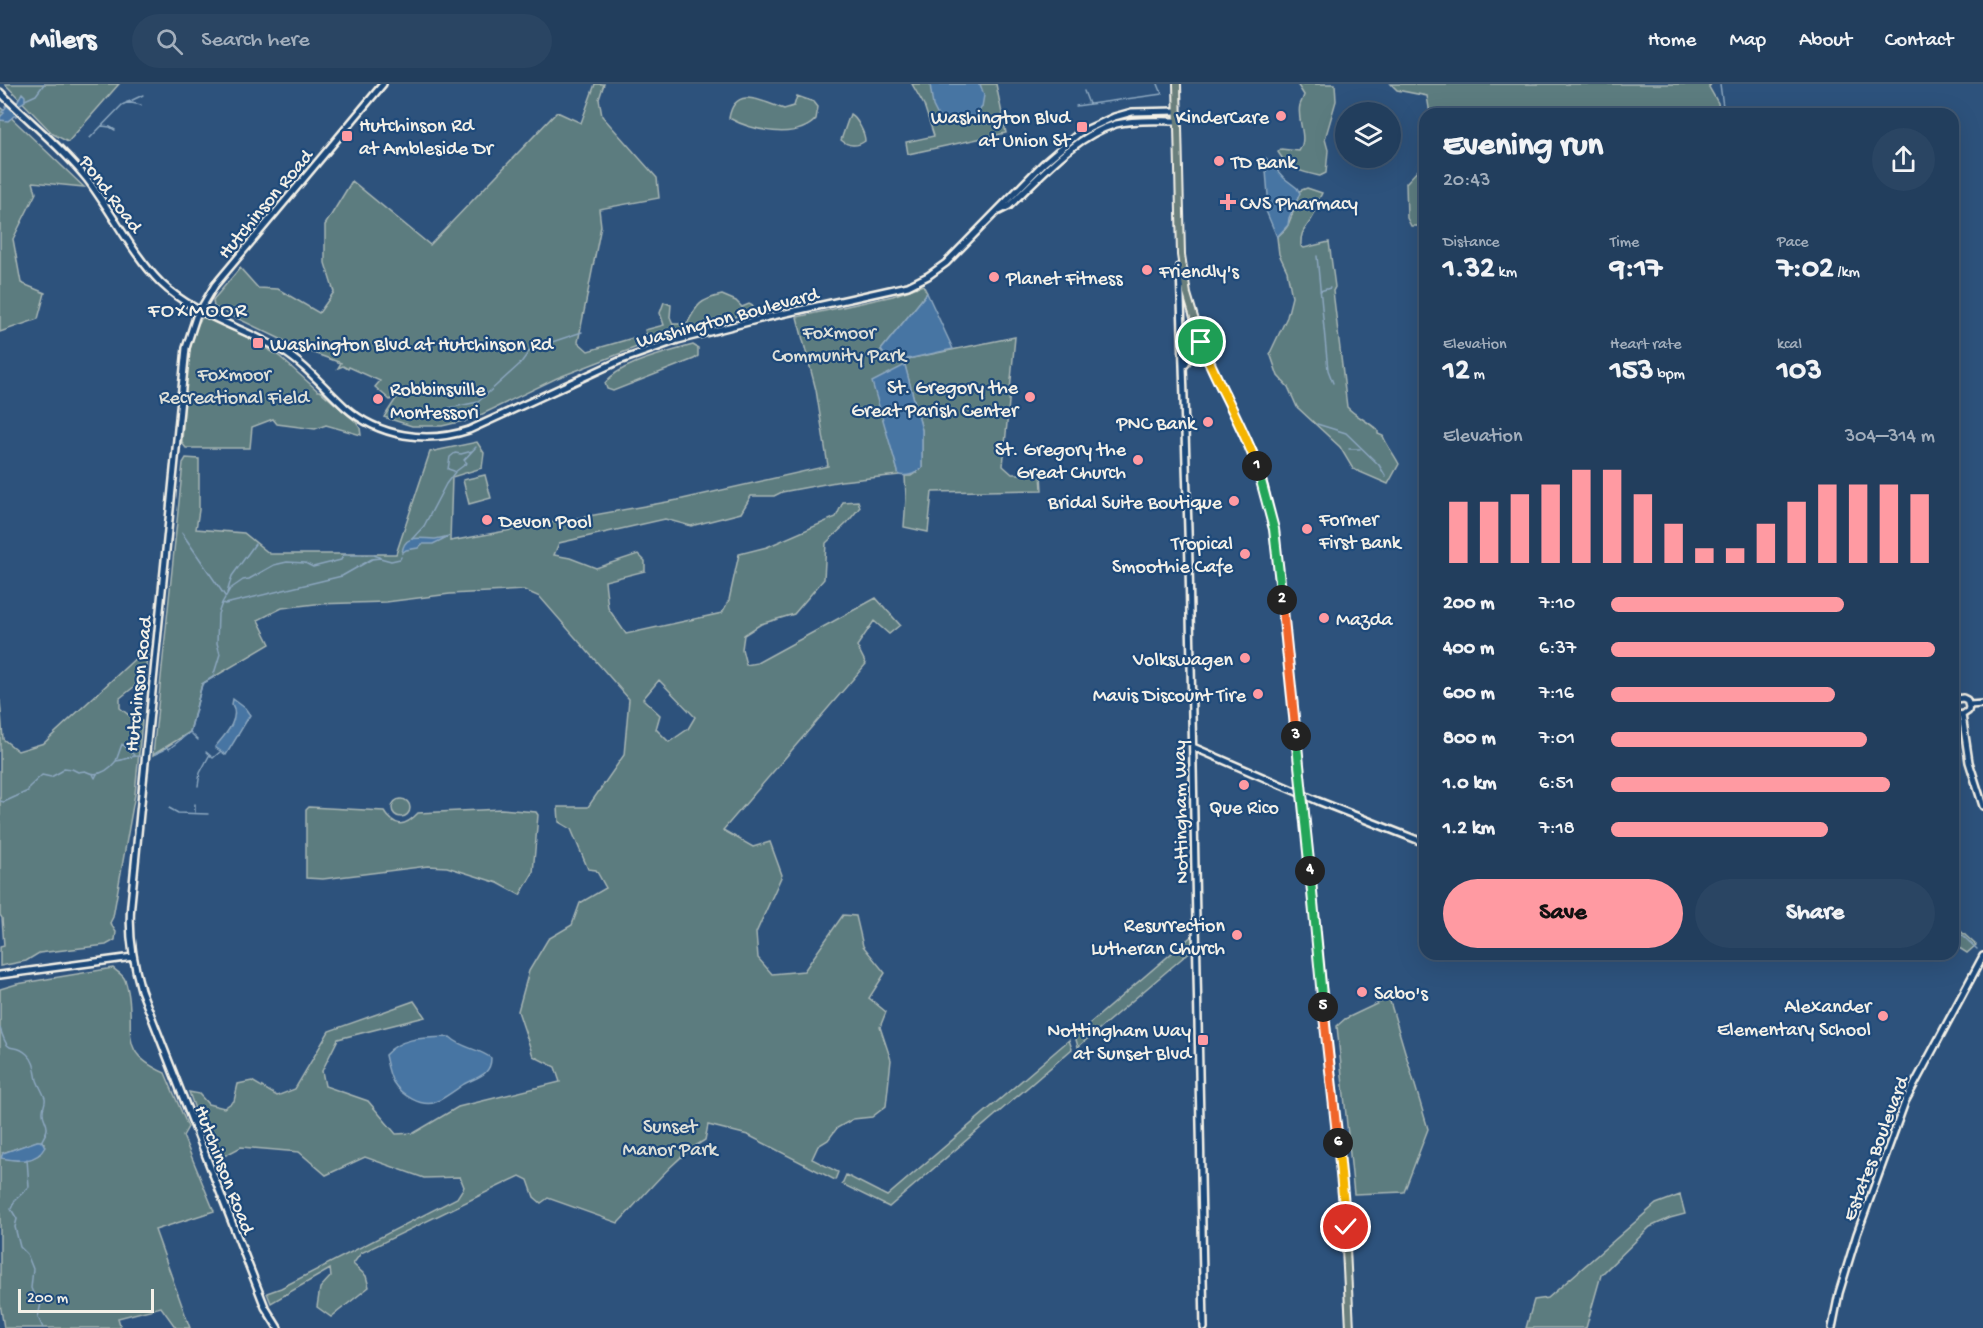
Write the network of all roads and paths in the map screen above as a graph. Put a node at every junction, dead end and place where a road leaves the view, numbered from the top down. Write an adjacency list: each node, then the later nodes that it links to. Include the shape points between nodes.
1 (383, 84): 8 (street, Hutchinson Road, via 217,282)
2 (1177, 84): 4 (main road)
3 (0, 92): 8 (street, Pond Road, via 85,177 154,276)
4 (1177, 111): 5 (main road); 6 (street, Washington Boulevard, via 1132,112 1079,133)
5 (1177, 121): 6 (street, Washington Boulevard, via 1137,121 1101,130 1080,142); 7 (main road)
6 (999, 211): 8 (street, Washington Boulevard, via 946,263 908,286 678,340 619,361 470,430 433,437 401,435 363,420 288,355)
7 (1181, 255): 9 (main road, via 1191,310); 10 (street, Nottingham Way)
8 (200, 309): 21 (street, Hutchinson Road, via 186,348 131,904)
9 (1204, 351): 10 (street, via 1189,357); 17 (main road, via 1244,433 1270,508)
10 (1184, 367): 16 (street, Nottingham Way)
11 (1959, 699): 13 (street)
12 (1983, 704): 13 (street)
13 (1969, 705): 15 (street)
14 (1959, 714): 15 (street)
15 (1962, 715): 18 (street)
16 (1193, 747): 17 (street); 24 (street, Nottingham Way)
17 (1302, 794): 19 (street); 25 (main road, via 1342,1177)
18 (1983, 806)
19 (1419, 841)
20 (1983, 956): 26 (street, Estates Boulevard, via 1899,1116 1854,1241)
21 (133, 957): 22 (street); 23 (street, Hutchinson Road, via 141,990 204,1154 265,1307)
22 (0, 975)
23 (278, 1328)
24 (1204, 1328)
25 (1350, 1328)
26 (1832, 1328)

